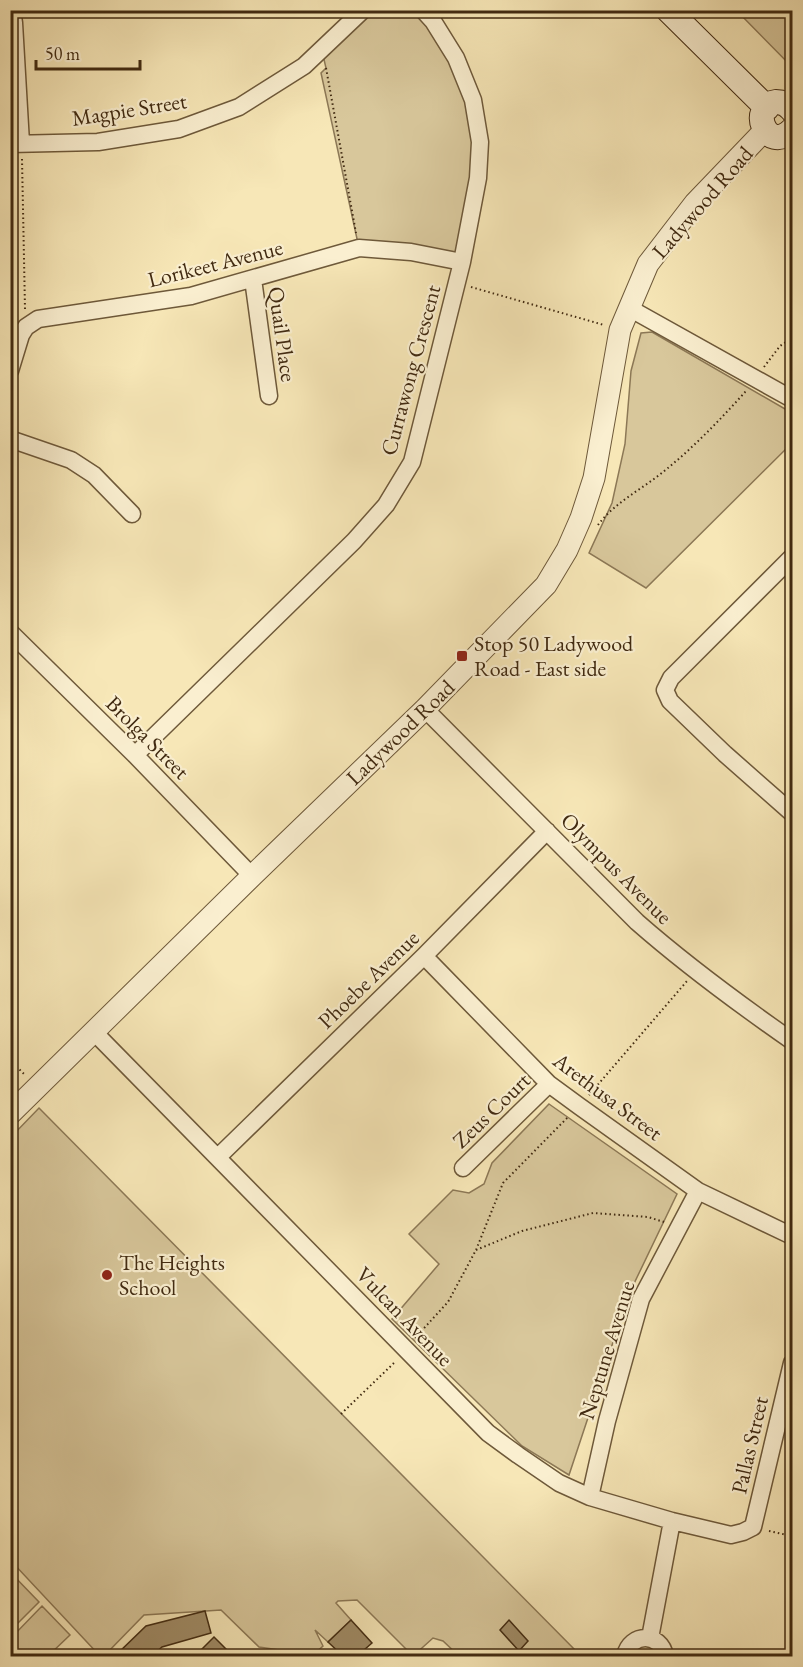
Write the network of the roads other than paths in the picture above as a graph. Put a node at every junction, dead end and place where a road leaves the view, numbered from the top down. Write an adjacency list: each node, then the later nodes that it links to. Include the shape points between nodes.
1 (12, 10): 7 (street)
2 (363, 10): 7 (street, Magpie Street, via 304,66 239,107 179,129 98,142)
3 (423, 10): 8 (street, Currawong Crescent, via 456,58 473,100 480,142 478,178)
4 (672, 12): 6 (main road)
5 (792, 110): 6 (main road, via 784,103 771,104)
6 (781, 128): 10 (street, Ladywood Road, via 695,203 648,264)
7 (16, 143)
8 (462, 262): 9 (street, Lorikeet Avenue, via 411,252 358,248); 19 (street, Currawong Crescent, via 412,462 386,505)
9 (252, 279): 11 (street, Lorikeet Avenue, via 191,296 38,319 21,335); 12 (street, Quail Place)
10 (629, 308): 13 (street); 18 (street, Ladywood Road, via 620,330 594,478 567,550 546,585)
11 (10, 371)
12 (269, 396)
13 (792, 399)
14 (10, 439): 15 (street, via 71,460 94,476)
15 (132, 514)
16 (792, 557): 20 (street, via 671,678 665,690 670,701)
17 (10, 632): 19 (street, Brolga Street)
18 (425, 709): 21 (street, Olympus Avenue); 22 (street, Ladywood Road)
19 (135, 755): 22 (street, Brolga Street)
20 (792, 813)
21 (547, 831): 23 (street, Phoebe Avenue); 25 (street, Olympus Avenue, via 637,922)
22 (252, 876): 24 (street, Ladywood Road)
23 (424, 956): 26 (street, Arethusa Street); 28 (street, Phoebe Avenue)
24 (94, 1032): 27 (street, Ladywood Road); 28 (street, Vulcan Avenue)
25 (792, 1041)
26 (549, 1084): 29 (street, Zeus Court); 30 (street, Arethusa Street)
27 (10, 1114)
28 (218, 1157): 33 (street, Vulcan Avenue, via 488,1433 559,1483)
29 (463, 1168)
30 (698, 1191): 31 (street, Arethusa Street); 33 (street, Neptune Avenue, via 641,1299)
31 (792, 1236)
32 (792, 1363): 35 (street, Pallas Street)
33 (590, 1497): 34 (street, Vulcan Avenue)
34 (672, 1521): 35 (street, Vulcan Avenue, via 730,1534); 36 (street)
35 (748, 1530)
36 (650, 1638): 37 (street, via 637,1639); 38 (street, via 661,1646)
37 (625, 1656)
38 (665, 1656)

